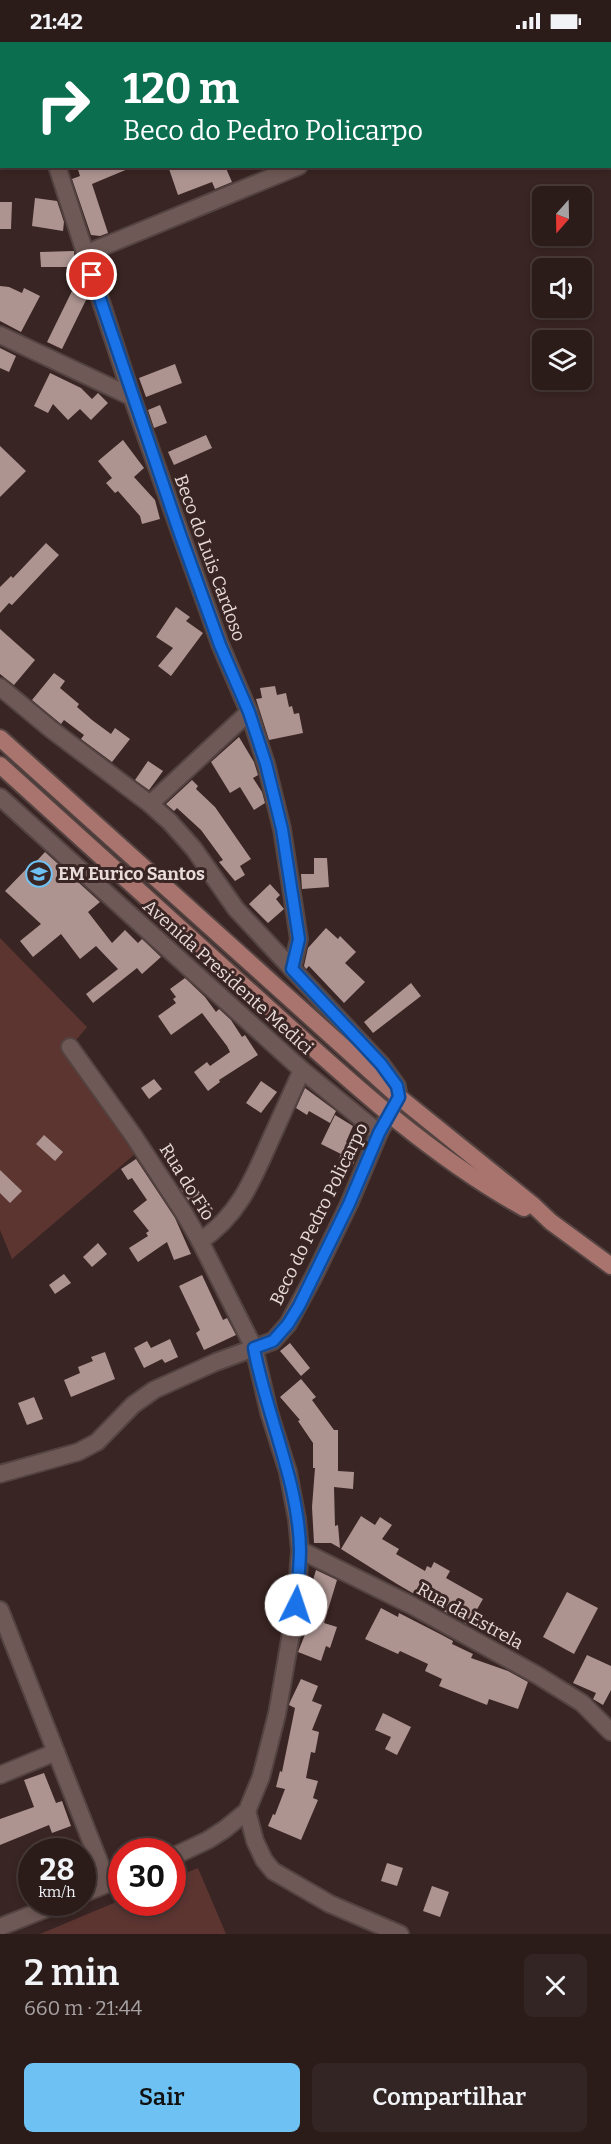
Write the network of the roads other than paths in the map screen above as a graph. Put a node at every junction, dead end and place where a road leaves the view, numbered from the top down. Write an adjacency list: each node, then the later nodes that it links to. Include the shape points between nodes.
1 (58, 168): 3 (street, Beco do Luis Cardoso)
2 (294, 168): 3 (street)
3 (85, 254): 5 (street, Beco do Luis Cardoso)
4 (0, 335): 5 (street)
5 (132, 397): 7 (street, Beco do Luis Cardoso, via 220,645)
6 (0, 687): 11 (street)
7 (249, 712): 11 (street); 12 (street, Beco do Luis Cardoso, via 282,829 299,939)
8 (0, 738): 15 (main road)
9 (0, 765): 16 (main road)
10 (0, 797): 14 (street, Avenida Presidente Medici)
11 (150, 804): 12 (street, via 194,849 236,909)
12 (292, 969): 15 (street, via 381,1064 397,1086)
13 (70, 1047): 19 (street, Rua do Fio, via 138,1142)
14 (302, 1070): 17 (street, Avenida Presidente Medici); 19 (street, via 249,1188 224,1222)
15 (399, 1097): 16 (street, Beco do Pedro Policarpo); 18 (main road)
16 (389, 1114): 17 (street, Beco do Pedro Policarpo); 18 (main road, via 493,1190)
17 (379, 1133): 21 (street, Beco do Pedro Policarpo, via 299,1306 273,1341)
18 (551, 1222): 20 (main road)
19 (200, 1241): 21 (street, Rua do Fio)
20 (611, 1266)
21 (254, 1348): 22 (street, via 154,1390 133,1405 97,1442 78,1452); 23 (street, Rua do Fio, via 288,1472)
22 (0, 1474)
23 (300, 1550): 25 (street, Rua da Estrela, via 411,1605 537,1675 582,1703); 28 (street, Rua do Fio, via 296,1605 277,1714 261,1777)
24 (0, 1611): 26 (street)
25 (611, 1732)
26 (56, 1752): 27 (street); 30 (street)
27 (0, 1775)
28 (247, 1811): 29 (street, via 217,1835); 33 (street, via 255,1841 273,1871 330,1904)
29 (186, 1850)
30 (108, 1866)
31 (29, 1916): 32 (street)
32 (0, 1928)
33 (399, 1934)

